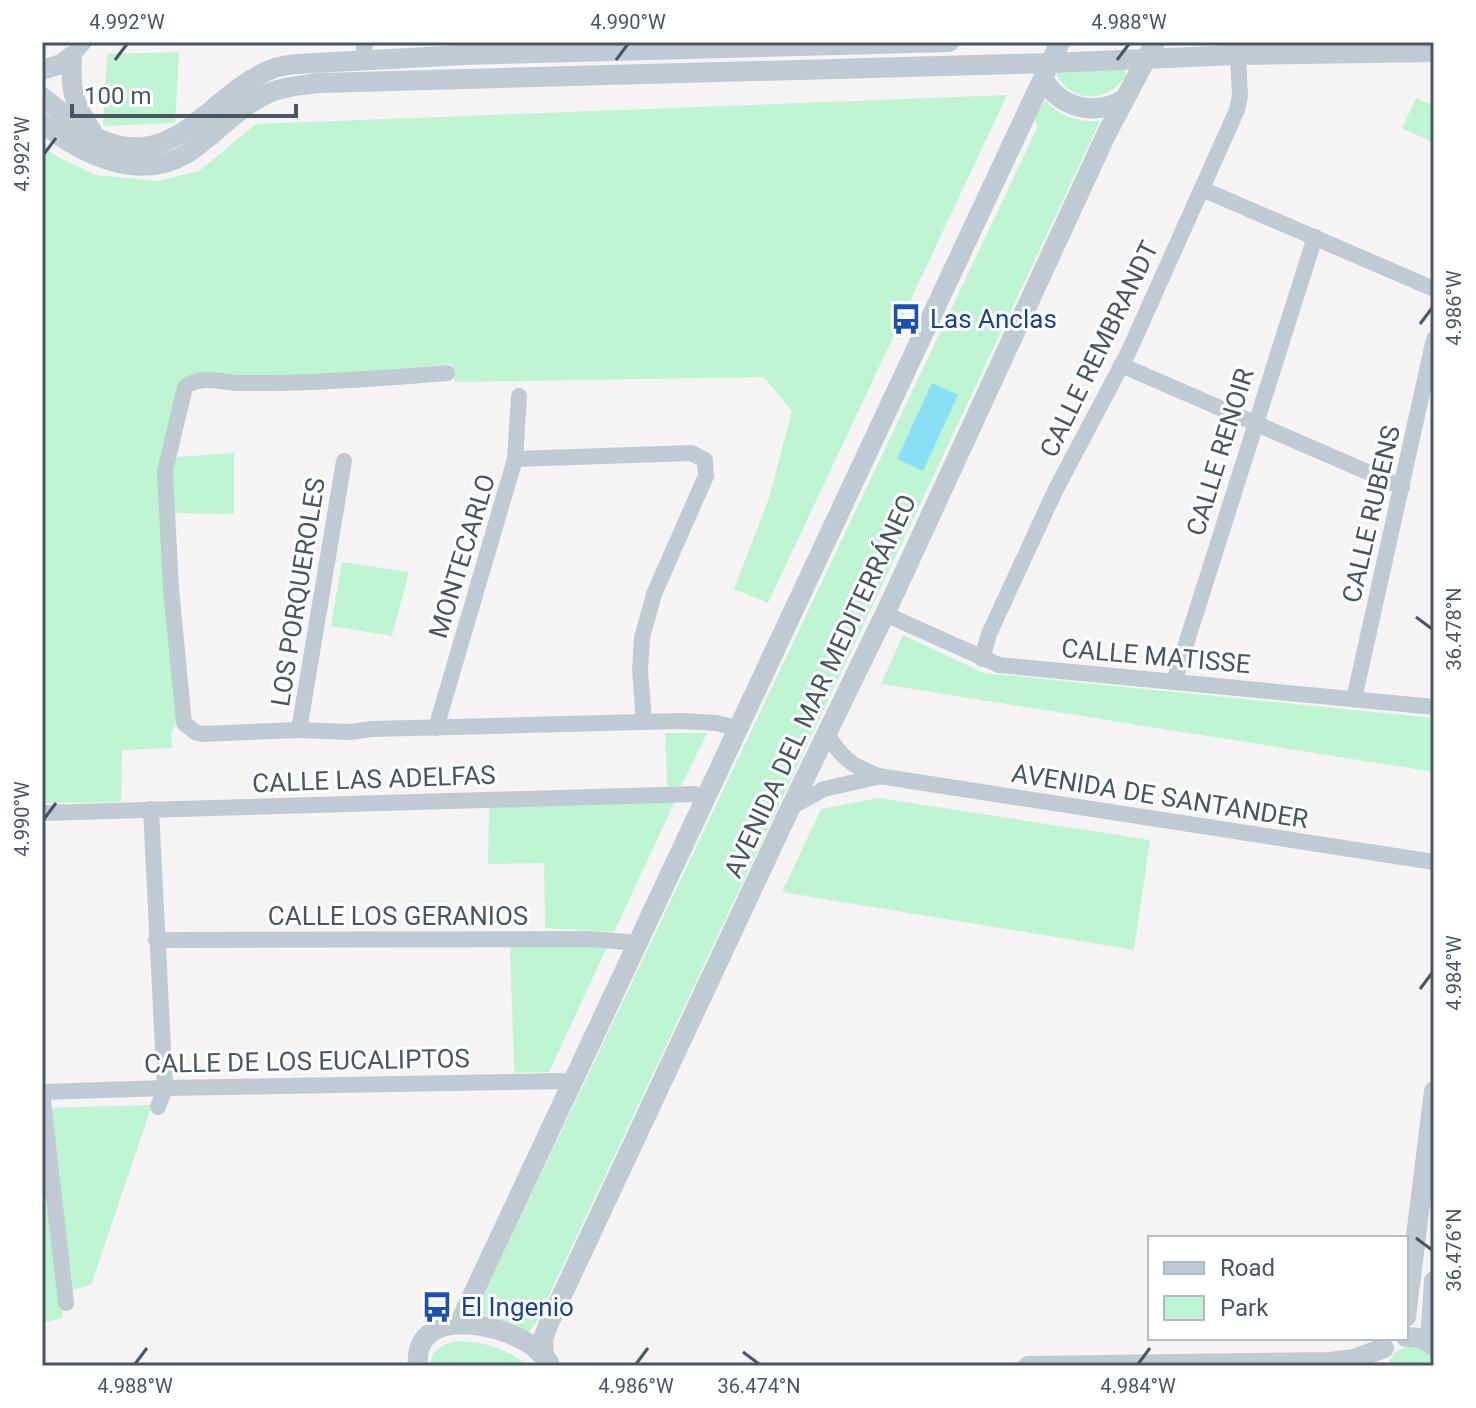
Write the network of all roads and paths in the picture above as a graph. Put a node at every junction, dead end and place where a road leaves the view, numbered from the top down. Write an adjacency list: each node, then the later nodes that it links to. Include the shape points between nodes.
1 (949, 42): 3 (street)
2 (1060, 42): 10 (street, AVENIDA DEL MAR MEDITERRÁNEO)
3 (901, 43): 6 (street)
4 (78, 49): 9 (street, via 61,64); 14 (street, via 73,98)
5 (1151, 50): 8 (street); 10 (street); 12 (street, AVENIDA DEL MAR MEDITERRÁNEO)
6 (364, 51): 14 (street, via 273,69 238,89 179,136 156,145 123,145)
7 (1434, 52): 8 (street)
8 (1238, 55): 15 (street, CALLE REMBRANDT, via 1237,110)
9 (42, 70)
10 (1046, 70): 12 (street, via 1049,89 1082,108 1106,108); 13 (street, via 320,83 269,93 186,154 160,163 100,158); 33 (street, AVENIDA DEL MAR MEDITERRÁNEO)
11 (42, 97): 14 (street)
12 (1124, 99): 26 (street, AVENIDA DEL MAR MEDITERRÁNEO)
13 (42, 123)
14 (95, 137)
15 (1202, 189): 16 (street); 19 (street, CALLE REMBRANDT)
16 (1315, 237): 17 (street); 22 (street, CALLE RENOIR)
17 (1434, 289)
18 (1434, 339): 25 (street, CALLE RUBENS)
19 (1121, 365): 22 (street); 27 (street, CALLE REMBRANDT, via 1055,491)
20 (447, 373): 34 (street, via 332,382 198,380 183,391 165,471 184,723 202,734)
21 (519, 396): 23 (street, MONTECARLO)
22 (1254, 422): 25 (street); 28 (street, CALLE RENOIR)
23 (515, 459): 31 (street, via 691,453 705,460 706,476 654,594 642,638); 32 (street, MONTECARLO)
24 (344, 461): 34 (street, LOS PORQUEROLES)
25 (1402, 487): 29 (street, CALLE RUBENS)
26 (885, 614): 27 (street, CALLE MATISSE); 35 (street, AVENIDA DEL MAR MEDITERRÁNEO)
27 (982, 659): 28 (street, CALLE MATISSE)
28 (1174, 682): 29 (street, CALLE MATISSE)
29 (1354, 699): 30 (street, CALLE MATISSE)
30 (1434, 707)
31 (644, 722): 32 (street); 33 (street, via 717,723)
32 (436, 728): 34 (street)
33 (739, 729): 37 (street, AVENIDA DEL MAR MEDITERRÁNEO)
34 (299, 730)
35 (827, 733): 36 (street, AVENIDA DE SANTANDER, via 851,765); 38 (street, AVENIDA DEL MAR MEDITERRÁNEO)
36 (879, 776): 38 (street, AVENIDA DE SANTANDER, via 824,789); 41 (street, AVENIDA DE SANTANDER)
37 (706, 799): 39 (street, CALLE LAS ADELFAS, via 694,794); 43 (street, AVENIDA DEL MAR MEDITERRÁNEO)
38 (791, 807): 55 (street, AVENIDA DEL MAR MEDITERRÁNEO, via 549,1323 543,1339)
39 (151, 809): 40 (street, CALLE LAS ADELFAS); 42 (street)
40 (42, 813)
41 (1434, 862)
42 (156, 940): 43 (street, CALLE LOS GERANIOS, via 590,939); 45 (street)
43 (638, 946): 44 (street, AVENIDA DEL MAR MEDITERRÁNEO)
44 (572, 1085): 45 (street, CALLE DE LOS EUCALIPTOS, via 562,1081); 52 (street, AVENIDA DEL MAR MEDITERRÁNEO)
45 (165, 1088): 47 (street, CALLE DE LOS EUCALIPTOS); 48 (street)
46 (1434, 1091): 50 (street)
47 (42, 1092): 51 (street)
48 (158, 1107)
49 (1434, 1281): 53 (street)
50 (1408, 1301)
51 (66, 1303)
52 (459, 1324): 55 (street, via 512,1335); 56 (street, via 446,1325 426,1338)
53 (1432, 1344): 54 (street, via 1421,1338)
54 (1392, 1347): 57 (street, via 1330,1362)
55 (550, 1363)
56 (418, 1366)
57 (1028, 1366)

